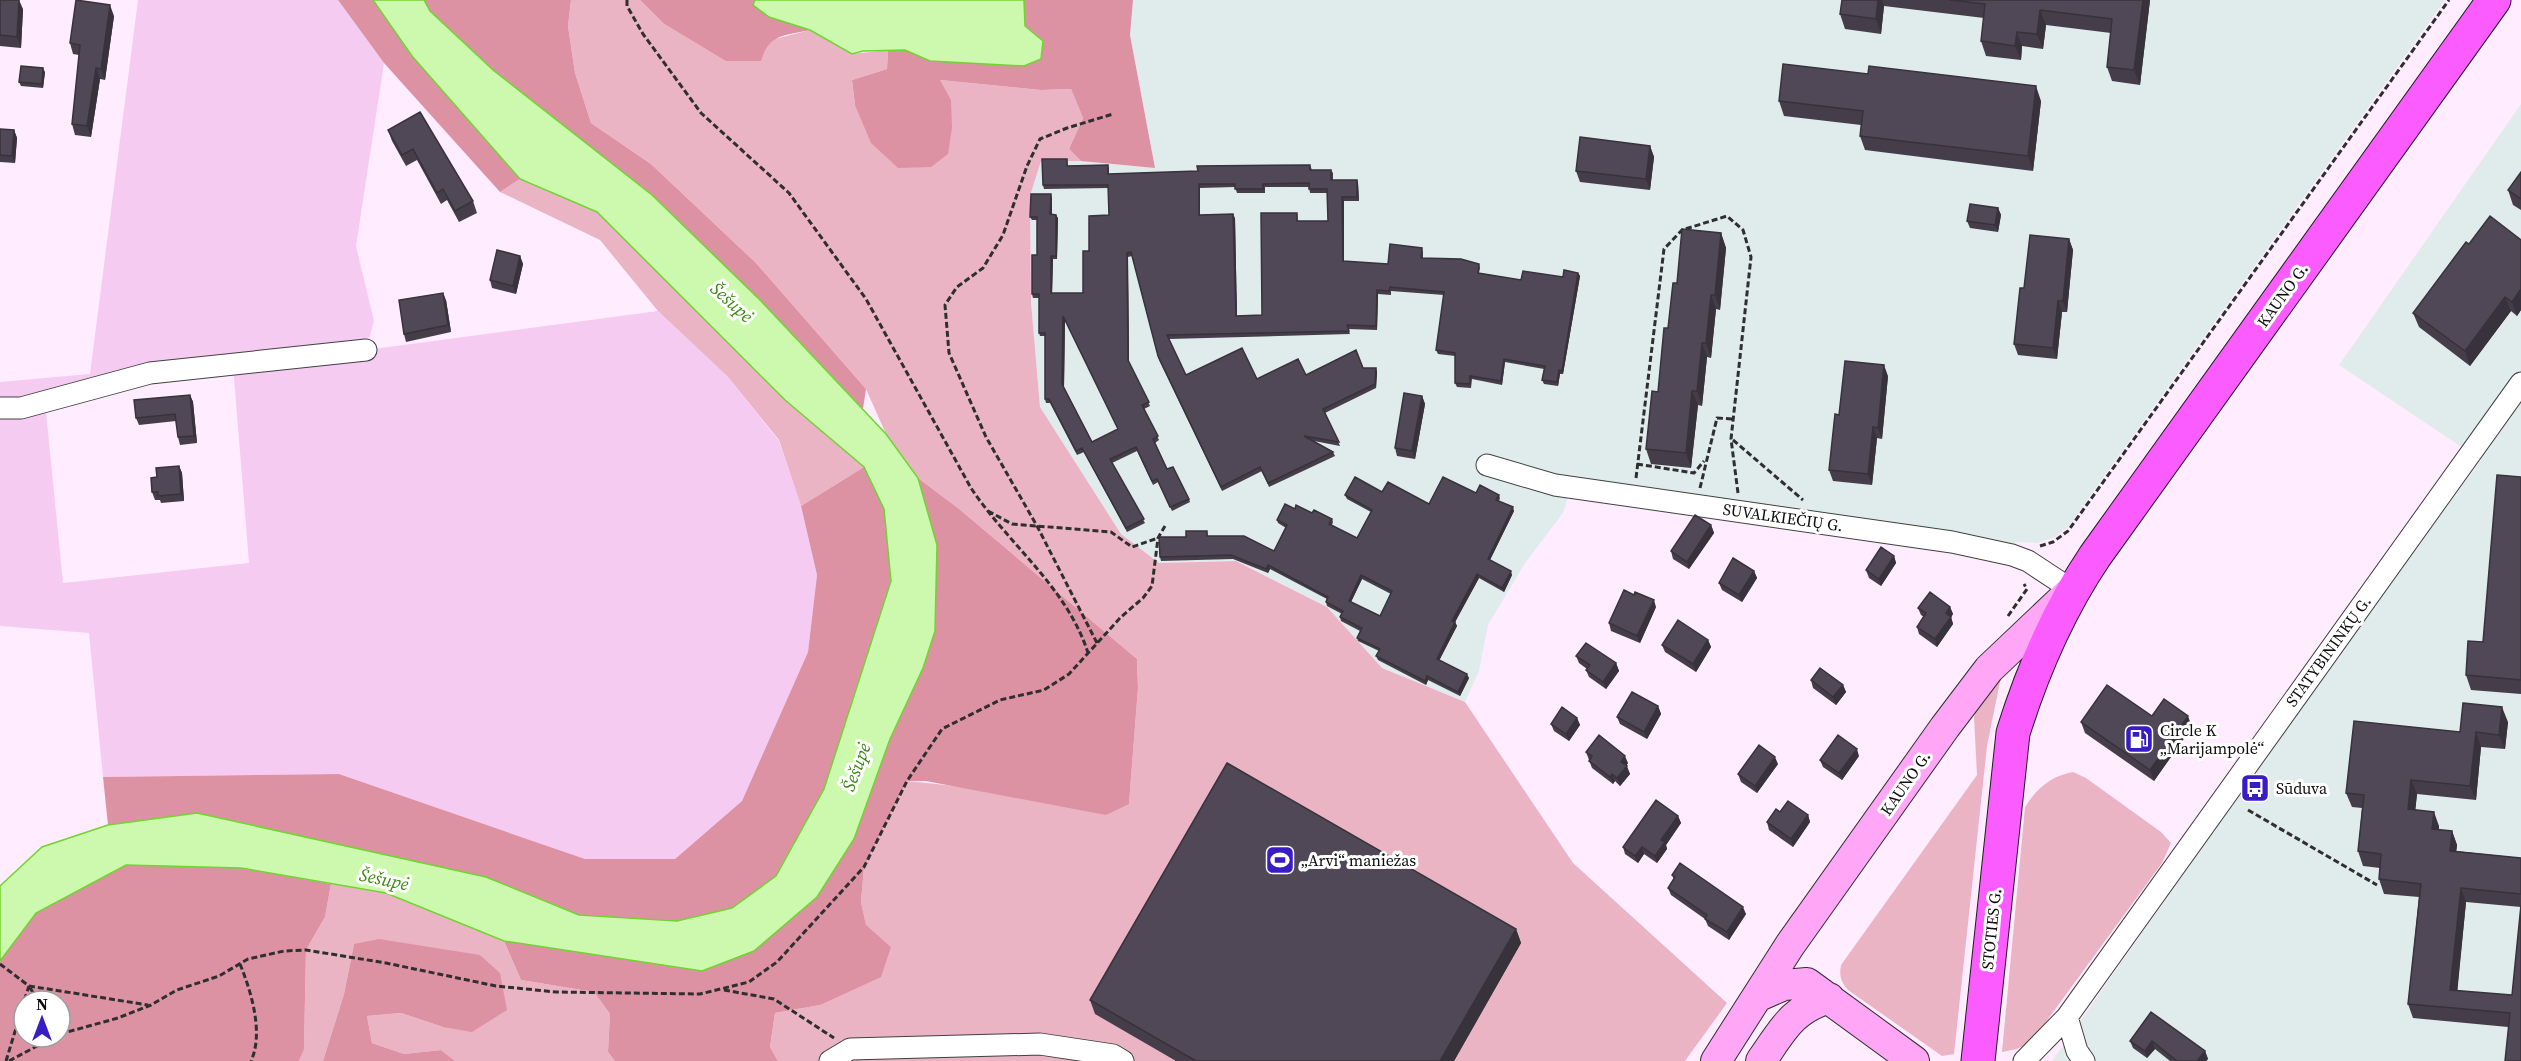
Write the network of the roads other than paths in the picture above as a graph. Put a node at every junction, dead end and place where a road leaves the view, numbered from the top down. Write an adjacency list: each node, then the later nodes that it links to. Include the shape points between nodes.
1 (2494, 0): 6 (main road, KAUNO G.)
2 (366, 350): 4 (street, via 150,373 21,408)
3 (2521, 382): 10 (street, STATYBININKŲ G.)
4 (0, 408)
5 (1487, 465): 6 (street, SUVALKIEČIŲ G., via 1555,485 1952,542 2028,561)
6 (2072, 590): 7 (main road, KAUNO G., via 2028,685 2013,733); 8 (main road, KAUNO G., via 1989,669 1790,945)
7 (2004, 796): 16 (main road, STOTIES G.)
8 (1761, 995): 9 (main road, via 1784,985 1807,983); 13 (main road, KAUNO G.)
9 (1829, 998): 14 (main road, via 1807,1005 1791,1019); 15 (main road)
10 (2067, 1017): 17 (street, STATYBININKŲ G.); 18 (street)
11 (830, 1061): 12 (street, via 850,1048 1040,1044 1113,1055)
12 (1123, 1061)
13 (1716, 1061)
14 (1761, 1061)
15 (1914, 1061)
16 (1978, 1061)
17 (2024, 1061)
18 (2084, 1061)

